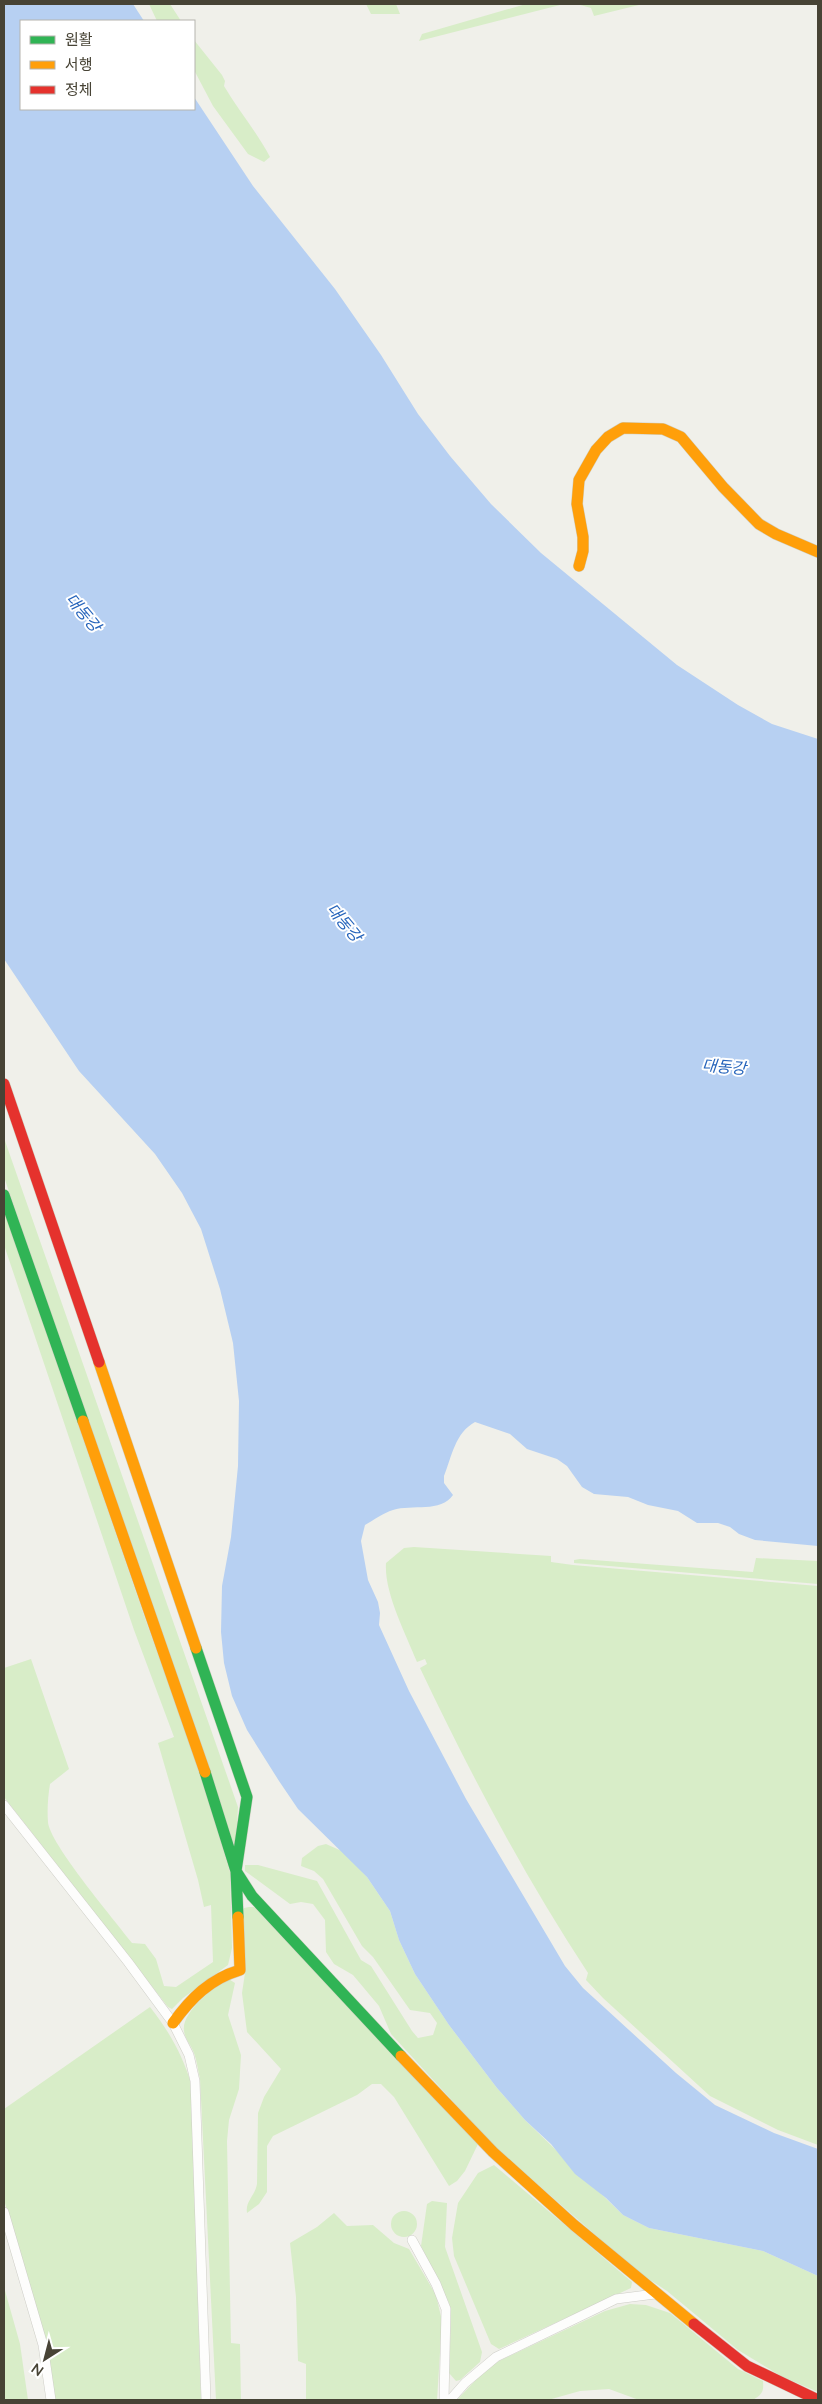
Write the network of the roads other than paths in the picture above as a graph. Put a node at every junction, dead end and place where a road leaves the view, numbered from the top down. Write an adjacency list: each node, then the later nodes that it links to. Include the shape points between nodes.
1 (818, 552): 2 (street, via 759,524 681,437 663,429 623,428 596,450 579,480 577,504 583,536)
2 (579, 566)
3 (4, 1084): 6 (street, via 247,1797)
4 (4, 1195): 6 (street, via 199,1754)
5 (4, 1805): 7 (street)
6 (236, 1871): 7 (street, via 240,1970 209,1983); 10 (street, via 252,1896 479,2138)
7 (172, 2023): 12 (street, via 188,2055 194,2081)
8 (4, 2212): 11 (street, via 43,2345)
9 (412, 2240): 13 (street, via 446,2309)
10 (655, 2294): 14 (street, via 616,2299 496,2357); 15 (street, via 747,2366)
11 (51, 2400)
12 (206, 2400)
13 (444, 2400)
14 (450, 2400)
15 (818, 2400)

